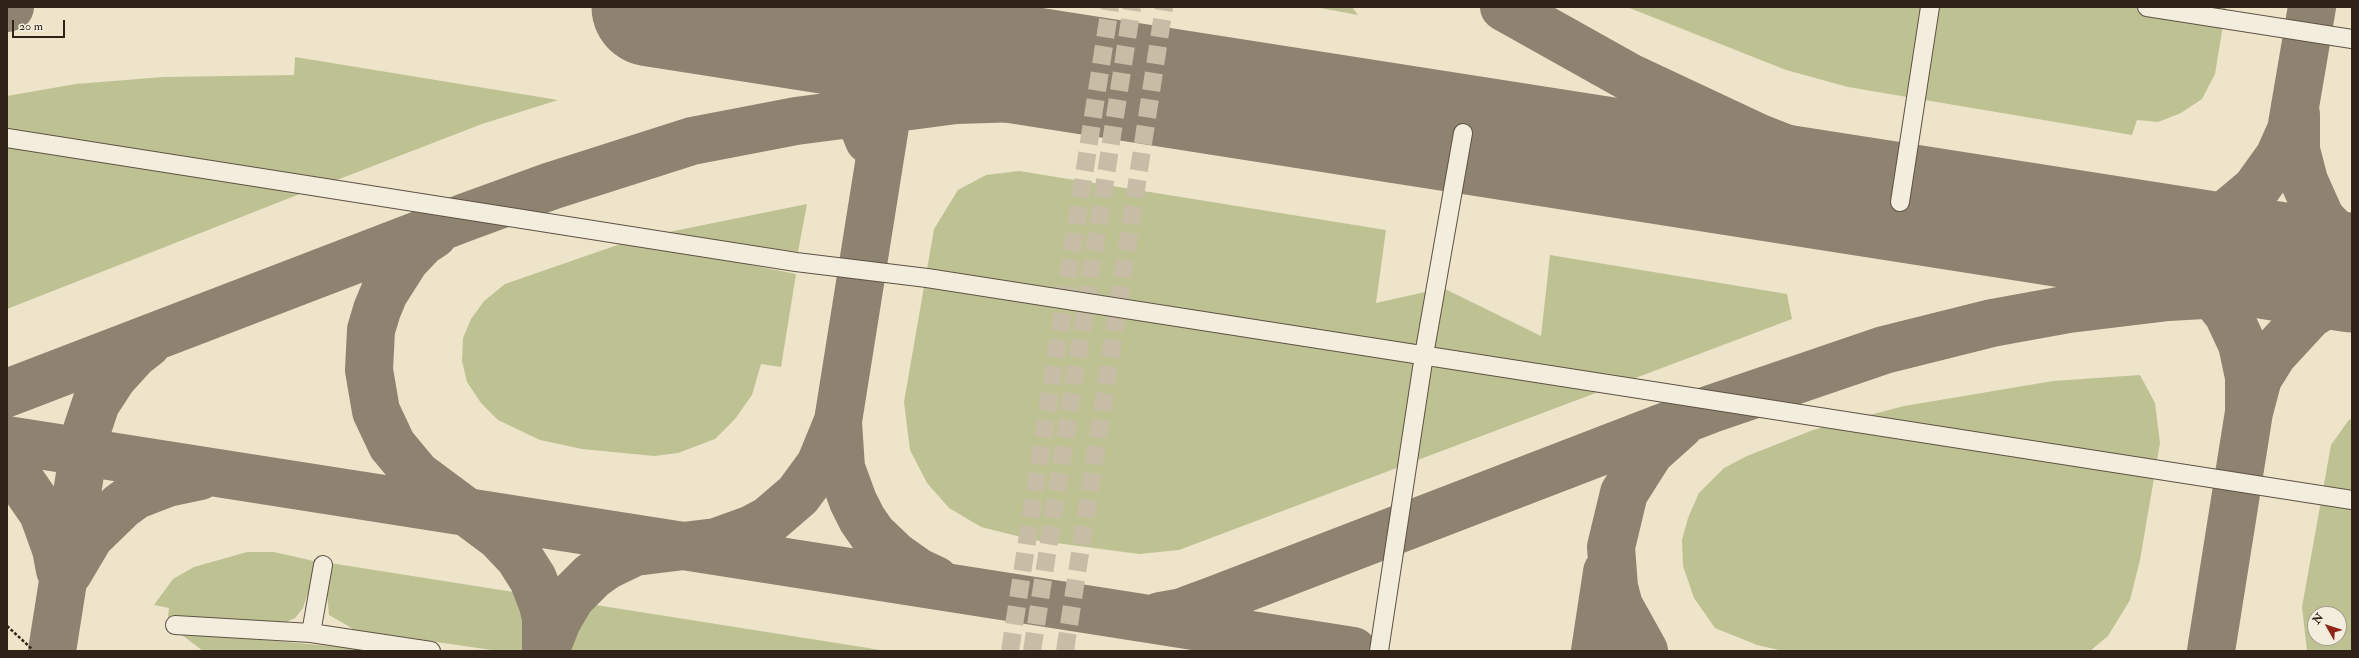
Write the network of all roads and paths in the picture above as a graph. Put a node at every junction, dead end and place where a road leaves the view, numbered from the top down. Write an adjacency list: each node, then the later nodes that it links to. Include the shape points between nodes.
1 (1930, 7): 6 (lane)
2 (2147, 7): 3 (lane)
3 (2352, 39)
4 (1463, 134): 7 (lane)
5 (7, 138): 7 (lane, via 796,262 927,278)
6 (1900, 202)
7 (1424, 355): 8 (lane); 15 (lane)
8 (2352, 500)
9 (323, 564): 12 (lane)
10 (175, 624): 12 (lane)
11 (7, 626): 13 (path)
12 (311, 633): 14 (lane)
13 (32, 648)
14 (431, 651)
15 (1379, 651)

